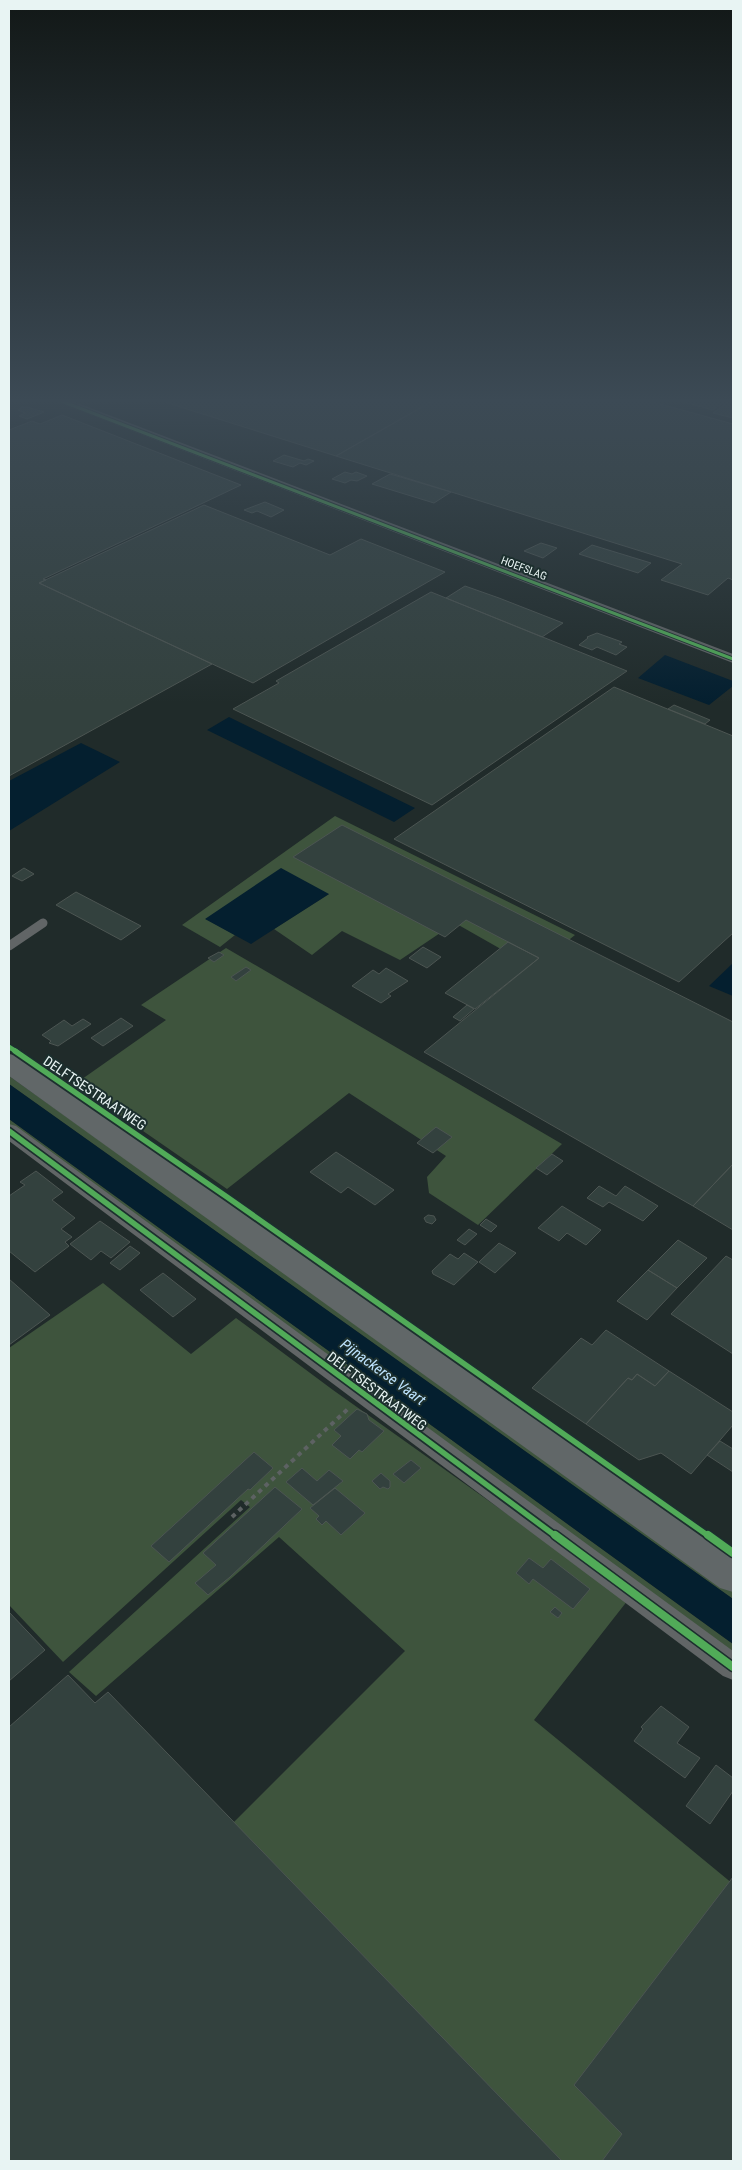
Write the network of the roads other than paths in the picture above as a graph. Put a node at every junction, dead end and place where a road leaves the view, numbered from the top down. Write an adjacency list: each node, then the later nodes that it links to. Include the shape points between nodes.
1 (320, 500): 2 (street, HOEFSLAG)
2 (733, 659)
3 (43, 924): 4 (lane)
4 (9, 946)
5 (9, 1063): 7 (main road, DELFTSESTRAATWEG)
6 (9, 1131): 8 (street, DELFTSESTRAATWEG)
7 (733, 1576)
8 (733, 1667)

